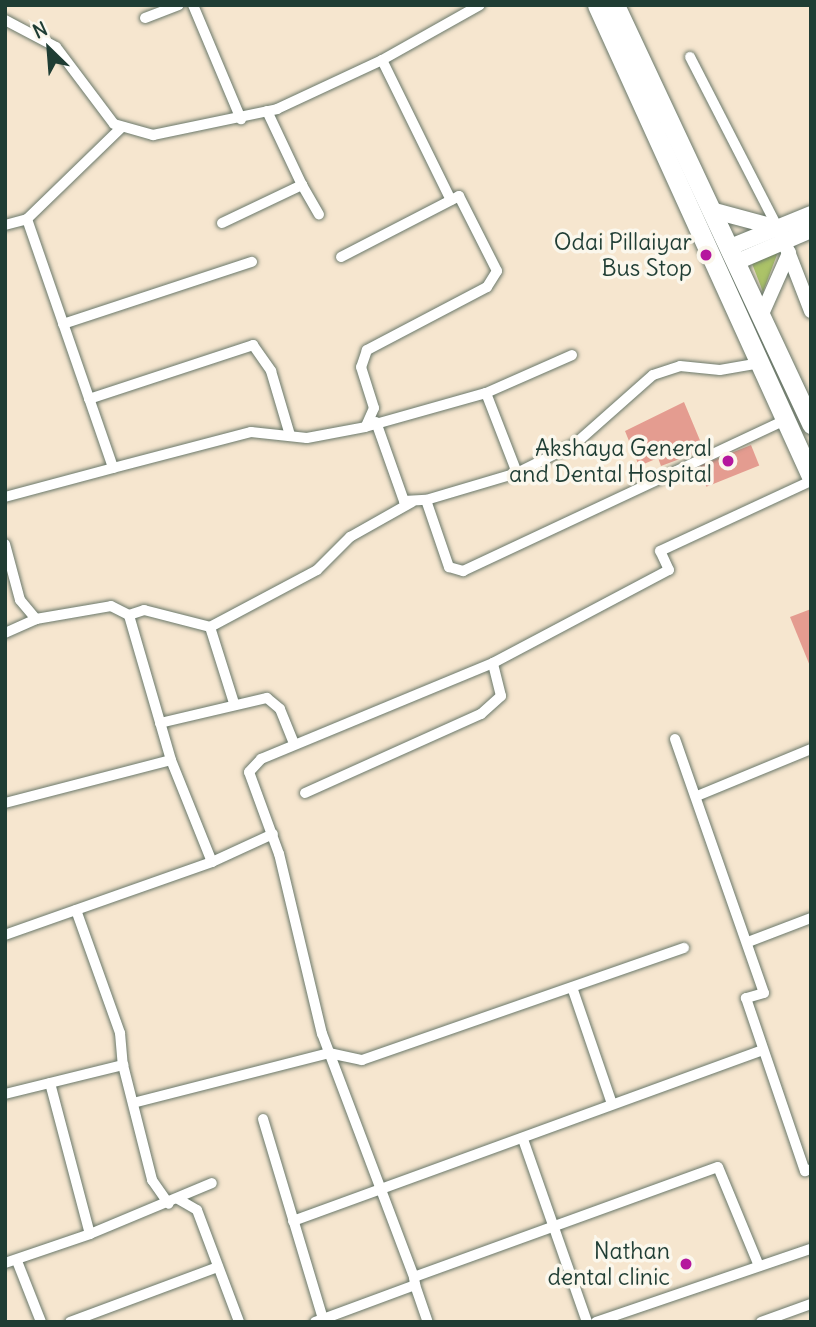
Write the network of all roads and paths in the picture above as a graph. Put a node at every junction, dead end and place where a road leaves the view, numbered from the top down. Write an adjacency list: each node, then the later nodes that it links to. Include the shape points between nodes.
1 (179, 5): 6 (street)
2 (193, 5): 11 (street)
3 (480, 5): 9 (street)
4 (597, 5): 25 (highway)
5 (615, 5): 15 (highway)
6 (145, 18)
7 (5, 20): 12 (street, via 56,47 97,108)
8 (690, 57): 22 (street)
9 (382, 60): 10 (street); 14 (street)
10 (267, 111): 11 (street); 13 (street)
11 (240, 119): 12 (street, via 171,134)
12 (122, 127): 18 (street)
13 (302, 185): 17 (street); 19 (street)
14 (451, 201): 24 (street); 37 (street, via 459,196 497,271 495,281 367,350 361,367 374,408)
15 (711, 210): 22 (main road); 23 (highway)
16 (811, 214): 22 (main road)
17 (319, 215)
18 (27, 219): 20 (street); 29 (street)
19 (222, 223)
20 (5, 225)
21 (811, 230): 22 (main road)
22 (784, 241): 23 (main road); 27 (street); 28 (street)
23 (736, 252): 25 (highway); 28 (highway)
24 (341, 257)
25 (713, 258): 31 (highway)
26 (252, 262): 29 (street)
27 (811, 311)
28 (762, 314): 36 (highway)
29 (63, 324): 33 (street)
30 (572, 355): 32 (street)
31 (760, 363): 34 (highway); 40 (street, via 720,370 680,366 653,375 575,444)
32 (486, 393): 35 (street); 40 (street)
33 (89, 399): 38 (street, via 253,345 271,371); 39 (street)
34 (786, 419): 41 (highway); 44 (street, via 463,571 449,567)
35 (376, 422): 37 (street); 45 (street, via 401,496)
36 (811, 424)
37 (365, 427): 38 (street, via 307,438)
38 (290, 435): 39 (street, via 251,432)
39 (113, 468): 43 (street)
40 (517, 472): 44 (street)
41 (811, 476)
42 (811, 481): 51 (street, via 660,551 669,570)
43 (5, 497)
44 (426, 500): 45 (street)
45 (412, 502): 49 (street, via 350,537 317,570)
46 (5, 544): 48 (street, via 20,600)
47 (130, 615): 48 (street, via 111,606); 49 (street, via 144,610); 53 (street)
48 (36, 619): 50 (street)
49 (210, 627): 52 (street)
50 (5, 633)
51 (493, 663): 55 (street); 58 (street, via 501,696 481,714)
52 (234, 703): 53 (street); 55 (street, via 267,698 280,709)
53 (160, 723): 57 (street)
54 (675, 739): 59 (street)
55 (294, 744): 61 (street, via 261,759 249,772)
56 (811, 749): 59 (street)
57 (170, 760): 60 (street); 62 (street)
58 (305, 793)
59 (697, 796): 66 (street)
60 (5, 803)
61 (273, 834): 62 (street); 70 (street)
62 (212, 862): 63 (street)
63 (76, 910): 65 (street); 71 (street, via 120,1034)
64 (811, 918): 66 (street)
65 (5, 935)
66 (748, 942): 69 (street, via 764,993 746,998)
67 (684, 948): 68 (street)
68 (573, 990): 70 (street, via 362,1060); 74 (street)
69 (763, 1050): 74 (street); 78 (street, via 805,1171)
70 (329, 1052): 75 (street); 80 (street)
71 (123, 1065): 72 (street); 75 (street)
72 (50, 1083): 73 (street); 84 (street)
73 (5, 1094)
74 (611, 1101): 77 (street)
75 (133, 1103): 81 (street, via 152,1180)
76 (263, 1119): 82 (street)
77 (524, 1142): 80 (street); 83 (street)
78 (811, 1169)
79 (212, 1183): 81 (street)
80 (377, 1187): 82 (street); 90 (street)
81 (173, 1202): 84 (street); 89 (street, via 197,1210)
82 (293, 1221): 92 (street)
83 (553, 1227): 88 (street, via 718,1167); 90 (street); 97 (street)
84 (90, 1234): 86 (street)
85 (811, 1249): 88 (street)
86 (17, 1261): 87 (street); 93 (street)
87 (5, 1263)
88 (759, 1266): 98 (street)
89 (218, 1267): 94 (street); 95 (street)
90 (415, 1281): 92 (street); 96 (street)
91 (811, 1304): 99 (street)
92 (319, 1320)
93 (41, 1322)
94 (70, 1322)
95 (239, 1322)
96 (428, 1322)
97 (587, 1322)
98 (596, 1322)
99 (761, 1322)

